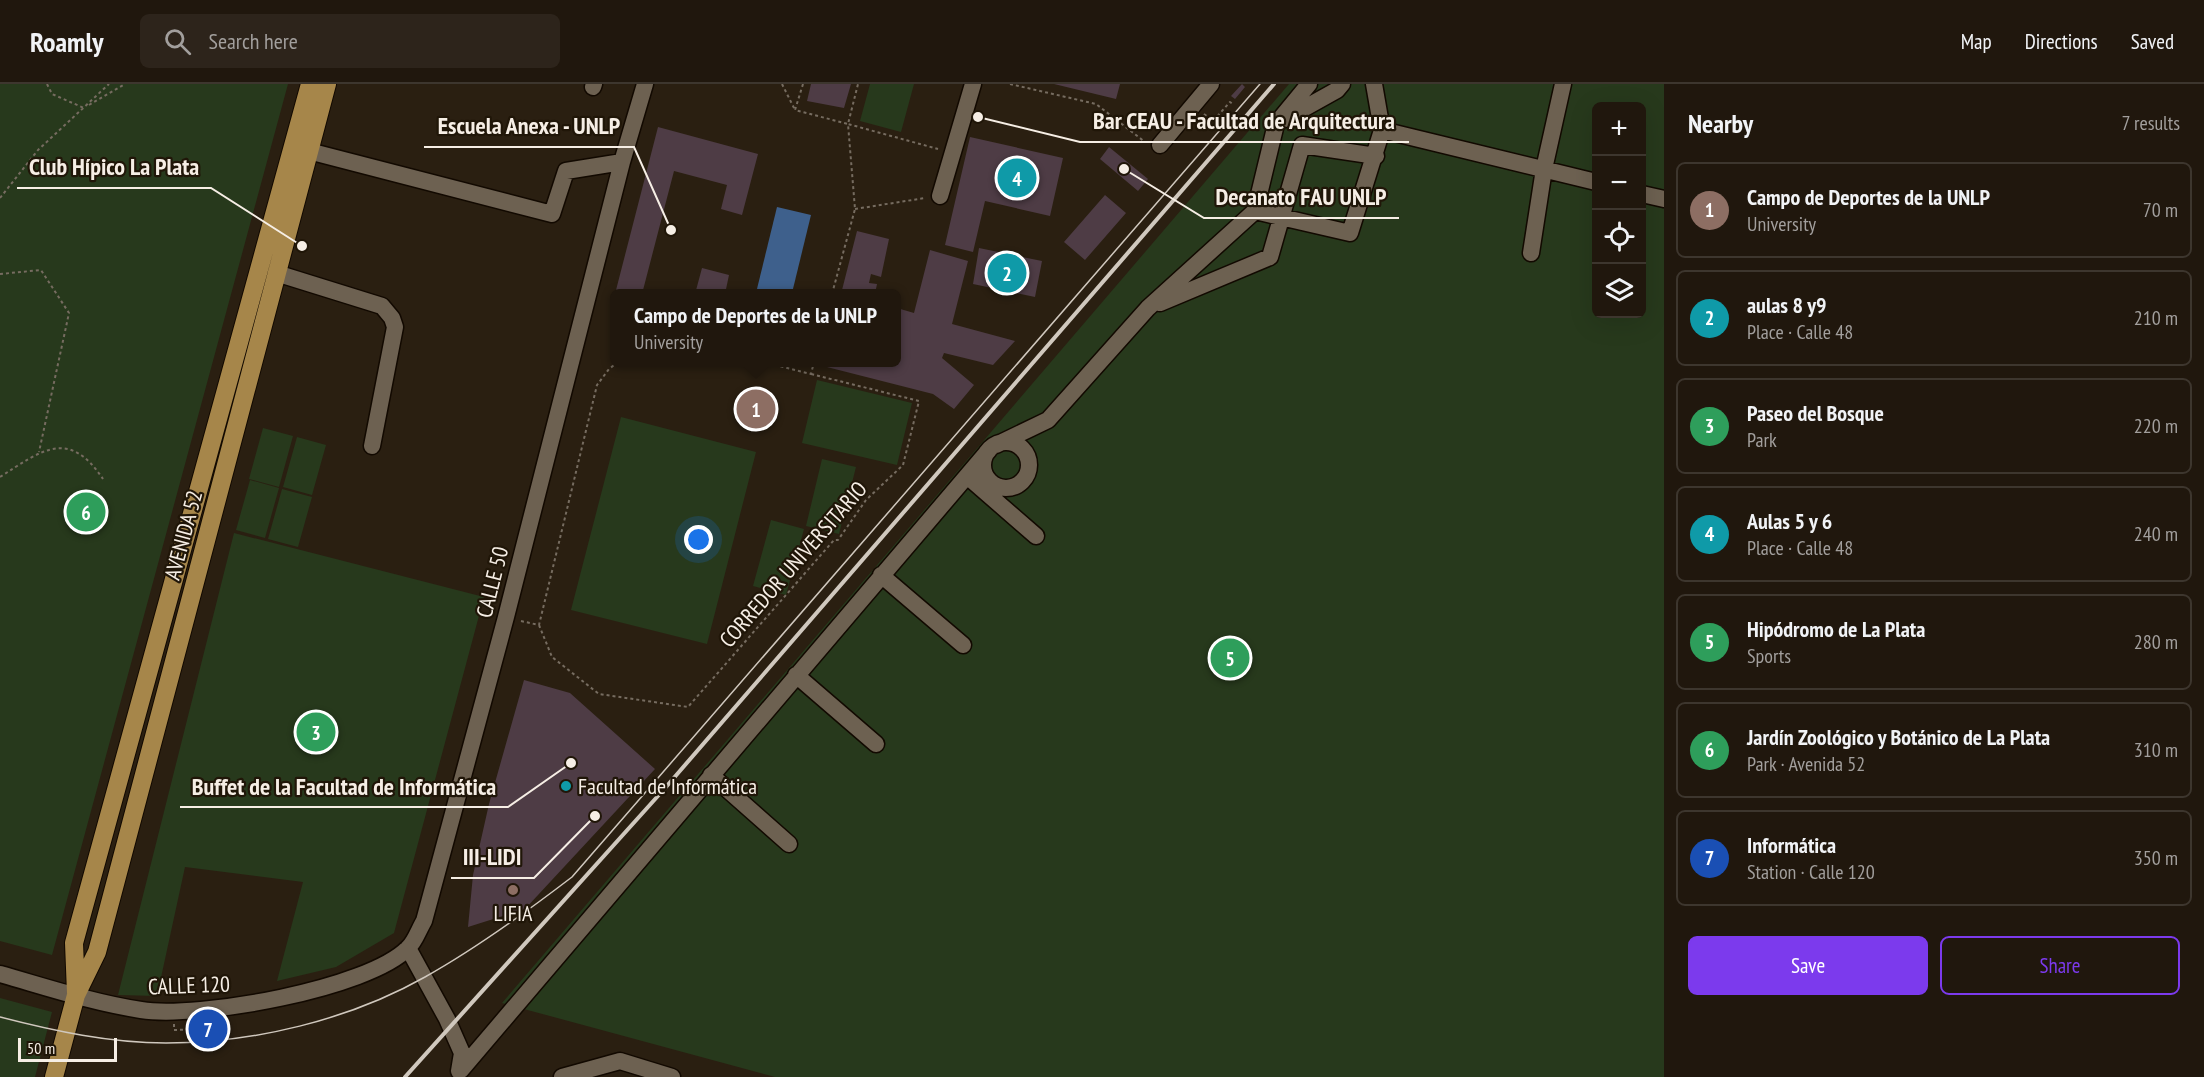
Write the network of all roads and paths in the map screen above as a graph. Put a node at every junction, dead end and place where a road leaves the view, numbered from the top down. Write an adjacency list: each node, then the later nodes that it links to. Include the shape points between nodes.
1 (47, 84): 19 (path, via 52,94)
2 (109, 84): 19 (path)
3 (125, 84): 19 (path)
4 (310, 84): 25 (main road, AVENIDA 52)
5 (327, 84): 25 (main road, AVENIDA 52)
6 (645, 84): 28 (street, CALLE 50)
7 (782, 84): 20 (path)
8 (803, 84): 20 (path)
9 (858, 84): 21 (path)
10 (973, 84): 26 (street)
11 (1010, 84): 24 (path, via 1096,104)
12 (1211, 84): 17 (street)
13 (1309, 84): 22 (street)
14 (1342, 84): 22 (street)
15 (1374, 84): 23 (street)
16 (1563, 84): 29 (street)
17 (1193, 105): 18 (path, via 1213,122 1230,102); 24 (street)
18 (1234, 105)
19 (84, 108): 33 (path, via 38,150)
20 (795, 110): 21 (path)
21 (848, 124): 26 (path); 35 (path)
22 (1276, 124): 36 (street)
23 (1382, 130): 27 (street); 29 (street)
24 (1155, 146)
25 (301, 149): 28 (street, via 552,214 566,171); 39 (main road, AVENIDA 52); 66 (main road, AVENIDA 52, via 74,944)
26 (953, 153): 32 (street)
27 (1376, 156): 37 (street, via 1302,145); 37 (street, via 1350,233)
28 (622, 162): 57 (street, CALLE 50)
29 (1544, 169): 30 (street); 38 (street)
30 (1592, 181)
31 (1646, 195): 34 (street)
32 (940, 196): 35 (path)
33 (0, 198)
34 (1664, 199)
35 (855, 209): 41 (path)
36 (1255, 211): 37 (street); 42 (street)
37 (1282, 218): 42 (street, via 1270,257)
38 (1530, 253)
39 (276, 273): 48 (street, via 382,306 392,318 394,327); 66 (main road, AVENIDA 52, via 97,952)
40 (0, 274): 50 (path, via 41,270 69,313)
41 (833, 289)
42 (1148, 308): 47 (street, via 1048,420)
43 (612, 367): 58 (path, via 597,385)
44 (780, 367): 46 (path, CORREDOR UNIVERSITARIO)
45 (813, 367): 46 (path)
46 (811, 374): 58 (path, CORREDOR UNIVERSITARIO, via 919,401 903,465 866,500 838,540 688,706 599,694 552,657)
47 (1024, 431): 49 (street); 51 (street)
48 (372, 446)
49 (992, 447): 51 (street, via 1011,442); 51 (street, via 983,463 984,470 991,483 1004,488 1024,481); 52 (street)
50 (39, 452): 53 (path); 54 (path, via 70,448 91,461)
51 (1029, 458)
52 (967, 476): 55 (street); 56 (street)
53 (0, 477)
54 (104, 479)
55 (1036, 536)
56 (881, 575): 59 (street); 60 (street)
57 (506, 617): 58 (path); 64 (street, CALLE 50, via 424,921)
58 (539, 625)
59 (963, 645)
60 (796, 675): 61 (street); 62 (street)
61 (876, 744)
62 (711, 775): 63 (street); 67 (street)
63 (789, 844)
64 (408, 948): 66 (street, CALLE 120, via 377,968 336,984 219,1010 142,1010); 67 (street, via 462,1053)
65 (0, 974): 66 (street, CALLE 120)
66 (76, 995): 68 (main road, AVENIDA 52)
67 (457, 1073)
68 (54, 1077)
69 (562, 1077): 70 (street, via 620,1061)
70 (672, 1077)

